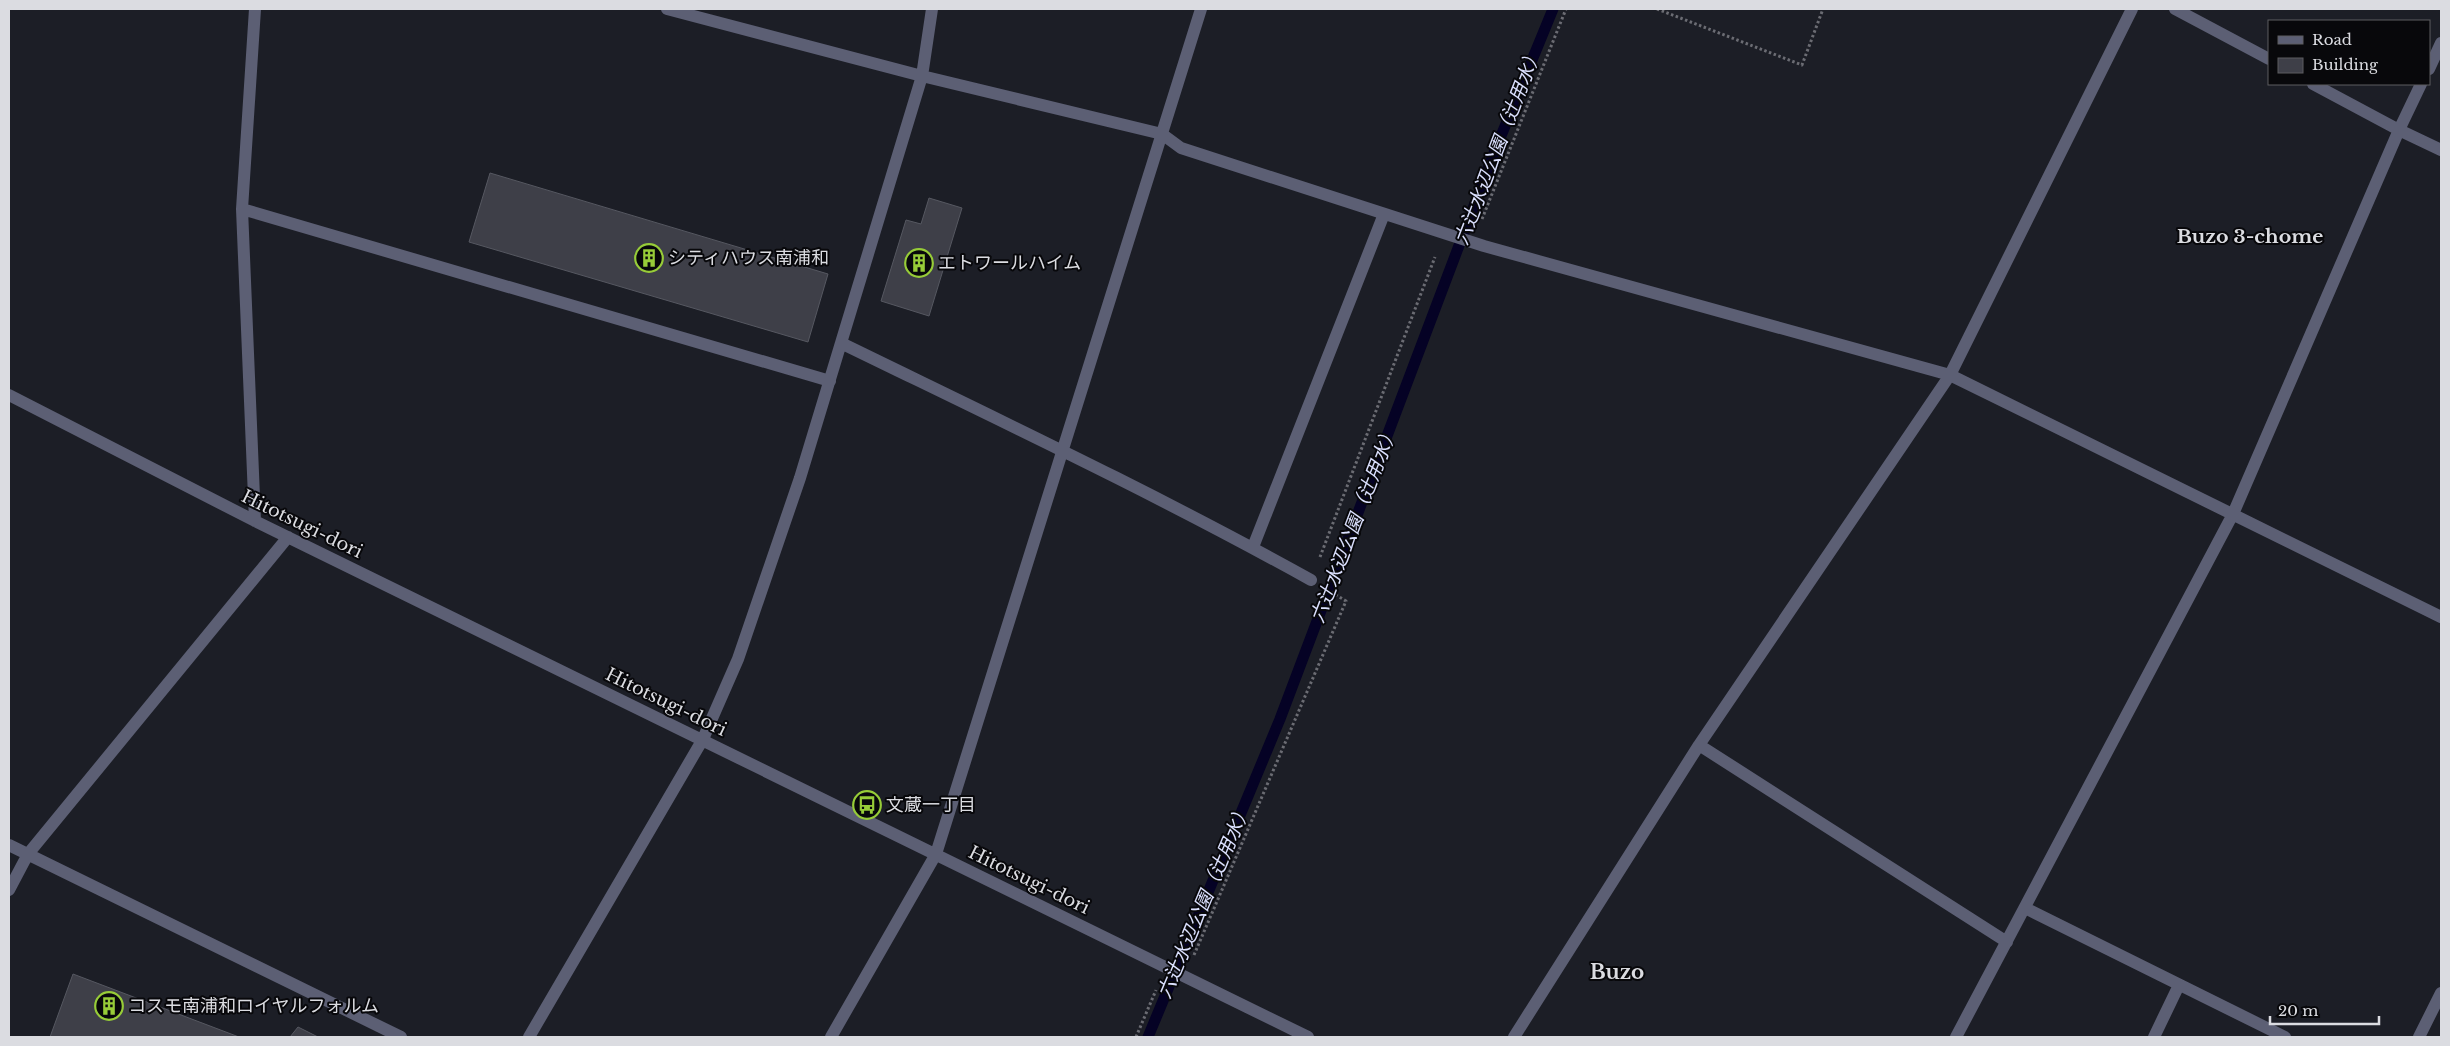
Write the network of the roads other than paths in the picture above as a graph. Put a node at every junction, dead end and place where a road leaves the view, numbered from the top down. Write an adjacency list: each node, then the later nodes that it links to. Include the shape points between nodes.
1 (255, 9): 16 (street)
2 (668, 9): 10 (street)
3 (932, 9): 10 (street)
4 (1201, 9): 14 (street)
5 (2132, 9): 19 (street)
6 (2175, 9): 8 (street)
7 (2441, 44): 9 (street)
8 (2268, 59)
9 (2430, 67)
10 (922, 76): 14 (street); 18 (street)
11 (2316, 85): 13 (street)
12 (2422, 85): 13 (street)
13 (2399, 130): 15 (street); 23 (street)
14 (1162, 134): 17 (street, via 1181,148); 22 (street)
15 (2441, 150)
16 (242, 209): 20 (street); 24 (street)
17 (1384, 214): 19 (street, via 1471,242); 26 (street)
18 (842, 343): 20 (street); 22 (street)
19 (1950, 376): 23 (street); 30 (street)
20 (830, 381): 29 (street, via 738,659)
21 (9, 395): 24 (street, Hitotsugi-dori)
22 (1062, 451): 26 (street); 33 (street)
23 (2232, 514): 28 (street); 35 (street)
24 (255, 521): 25 (street, Hitotsugi-dori)
25 (288, 537): 29 (street, Hitotsugi-dori); 32 (street)
26 (1252, 548): 27 (street)
27 (1311, 580)
28 (2441, 617)
29 (703, 740): 33 (street, Hitotsugi-dori); 40 (street)
30 (1699, 745): 36 (street); 43 (street)
31 (9, 845): 32 (street)
32 (28, 854): 34 (street); 39 (street)
33 (936, 854): 41 (street); 42 (street, Hitotsugi-dori)
34 (9, 890)
35 (2025, 908): 36 (street); 37 (street)
36 (2006, 942): 44 (street)
37 (2179, 985): 45 (street); 46 (street)
38 (2441, 993): 47 (street)
39 (402, 1037)
40 (529, 1037)
41 (832, 1037)
42 (1308, 1037)
43 (1514, 1037)
44 (1956, 1037)
45 (2154, 1037)
46 (2285, 1037)
47 (2419, 1037)

